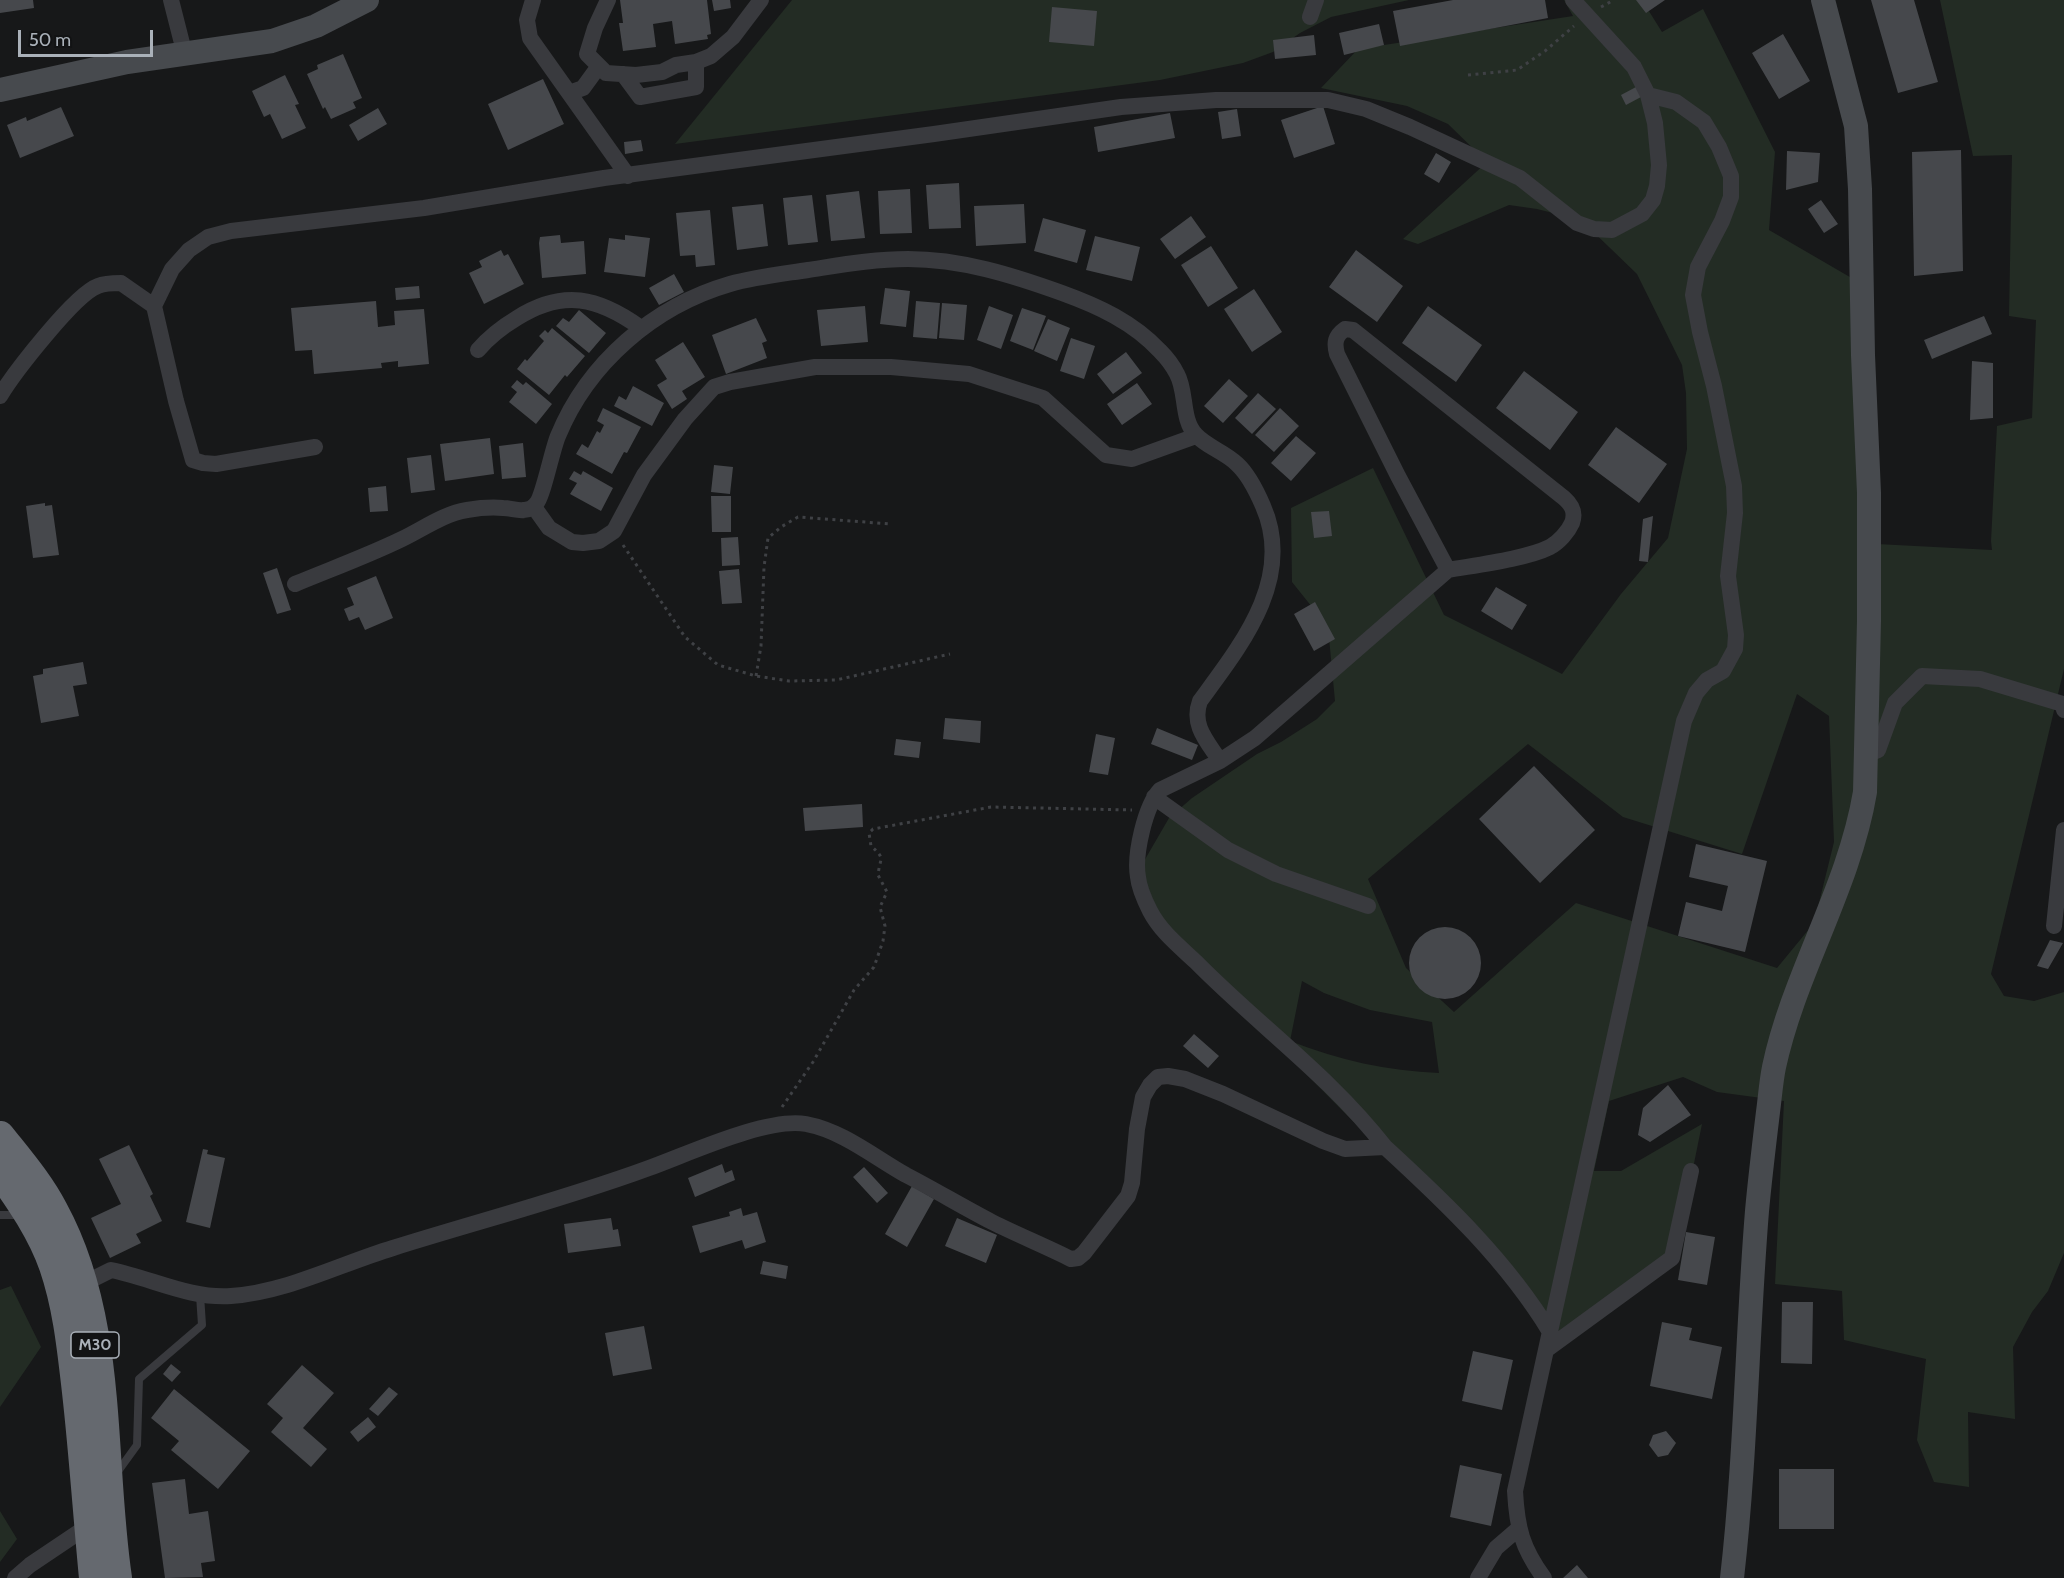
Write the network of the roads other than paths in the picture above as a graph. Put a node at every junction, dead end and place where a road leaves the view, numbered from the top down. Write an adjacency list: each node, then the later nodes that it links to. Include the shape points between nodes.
1 (171, 0): 10 (street)
2 (367, 0): 10 (street, via 316,26 272,41)
3 (532, 0): 15 (street, via 527,20 530,38)
4 (608, 0): 12 (street, via 587,54)
5 (761, 0): 11 (street, via 734,37 711,56)
6 (1316, 0): 9 (street)
7 (1573, 0): 16 (street, via 1634,67)
8 (1823, 0): 28 (street, via 1856,126 1869,493)
9 (1310, 17)
10 (185, 54): 14 (street, via 127,62)
11 (696, 62): 13 (street, via 662,72); 13 (street, via 696,87 640,97)
12 (599, 66): 13 (street, via 606,73); 15 (street, via 583,88)
13 (623, 74)
14 (0, 90)
15 (569, 93): 17 (street)
16 (1648, 95): 17 (street, via 1657,141 1657,186 1653,200 1642,214 1612,230 1577,223 1520,177 1366,109 1328,100 1216,100 1121,106); 41 (street, via 1676,102 1704,122 1731,176 1731,197 1698,267 1693,295 1734,486 1728,576 1735,649 1724,671 1707,680 1696,693 1684,721)
17 (628, 176): 18 (street, via 208,237 172,269)
18 (154, 306): 21 (street, via 121,283 96,286 70,307); 23 (street, via 194,460 216,464)
19 (641, 328): 20 (street, via 621,314 592,303 562,299 535,307 491,335); 22 (street, via 705,292 745,281 895,260 942,261 977,267 1071,296 1134,328 1160,351 1178,375); 24 (street, via 600,368 568,410)
20 (478, 350)
21 (0, 396)
22 (1196, 436): 24 (street, via 1132,459 1106,455 1043,398 969,374 815,367 714,387 644,475 614,531 599,541 572,542 549,528); 29 (street, via 1237,464 1256,489 1268,518 1273,548 1263,603 1249,632 1196,712 1197,722)
23 (315, 447)
24 (534, 507): 26 (street, via 523,511 487,507 447,515 402,540)
25 (1448, 570): 25 (street, via 1551,546 1570,527 1574,518 1571,505 1353,330 1345,329 1335,340 1337,354); 29 (street, via 1255,738)
26 (296, 584)
27 (2064, 710): 28 (street, via 2063,704 1980,679 1922,676 1896,703 1878,750)
28 (1866, 755): 50 (street, via 1858,824 1786,1018 1773,1069 1760,1172)
29 (1220, 761): 30 (street, via 1160,790)
30 (1152, 803): 32 (street, via 1228,850 1276,874); 35 (street, via 1136,863 1138,879 1159,925 1224,992 1347,1102)
31 (2064, 830): 33 (street)
32 (1368, 906)
33 (2054, 926)
34 (0, 1136): 39 (highway, M30, via 53,1209)
35 (1385, 1147): 40 (street, via 1345,1149 1185,1079 1158,1077 1143,1097 1128,1196 1084,1253 1071,1259 992,1221 832,1132 784,1122 702,1147 553,1202 394,1248 312,1277 231,1296); 41 (street, via 1442,1200 1513,1276)
36 (1691, 1171): 42 (street, via 1672,1258)
37 (0, 1172): 38 (highway, M30)
38 (14, 1215): 44 (highway, M30, via 40,1233 66,1311)
39 (83, 1284): 40 (street, via 111,1270); 43 (highway, M30, via 97,1361)
40 (200, 1295): 43 (lane, via 202,1325 139,1379 137,1445)
41 (1550, 1332): 42 (street)
42 (1546, 1350): 45 (street, via 1515,1491)
43 (109, 1484): 46 (highway, M30)
44 (88, 1526): 46 (highway, M30); 47 (street)
45 (1518, 1529): 48 (street, via 1496,1548); 49 (street)
46 (105, 1572)
47 (15, 1578)
48 (1478, 1578)
49 (1544, 1578)
50 (1732, 1578)

